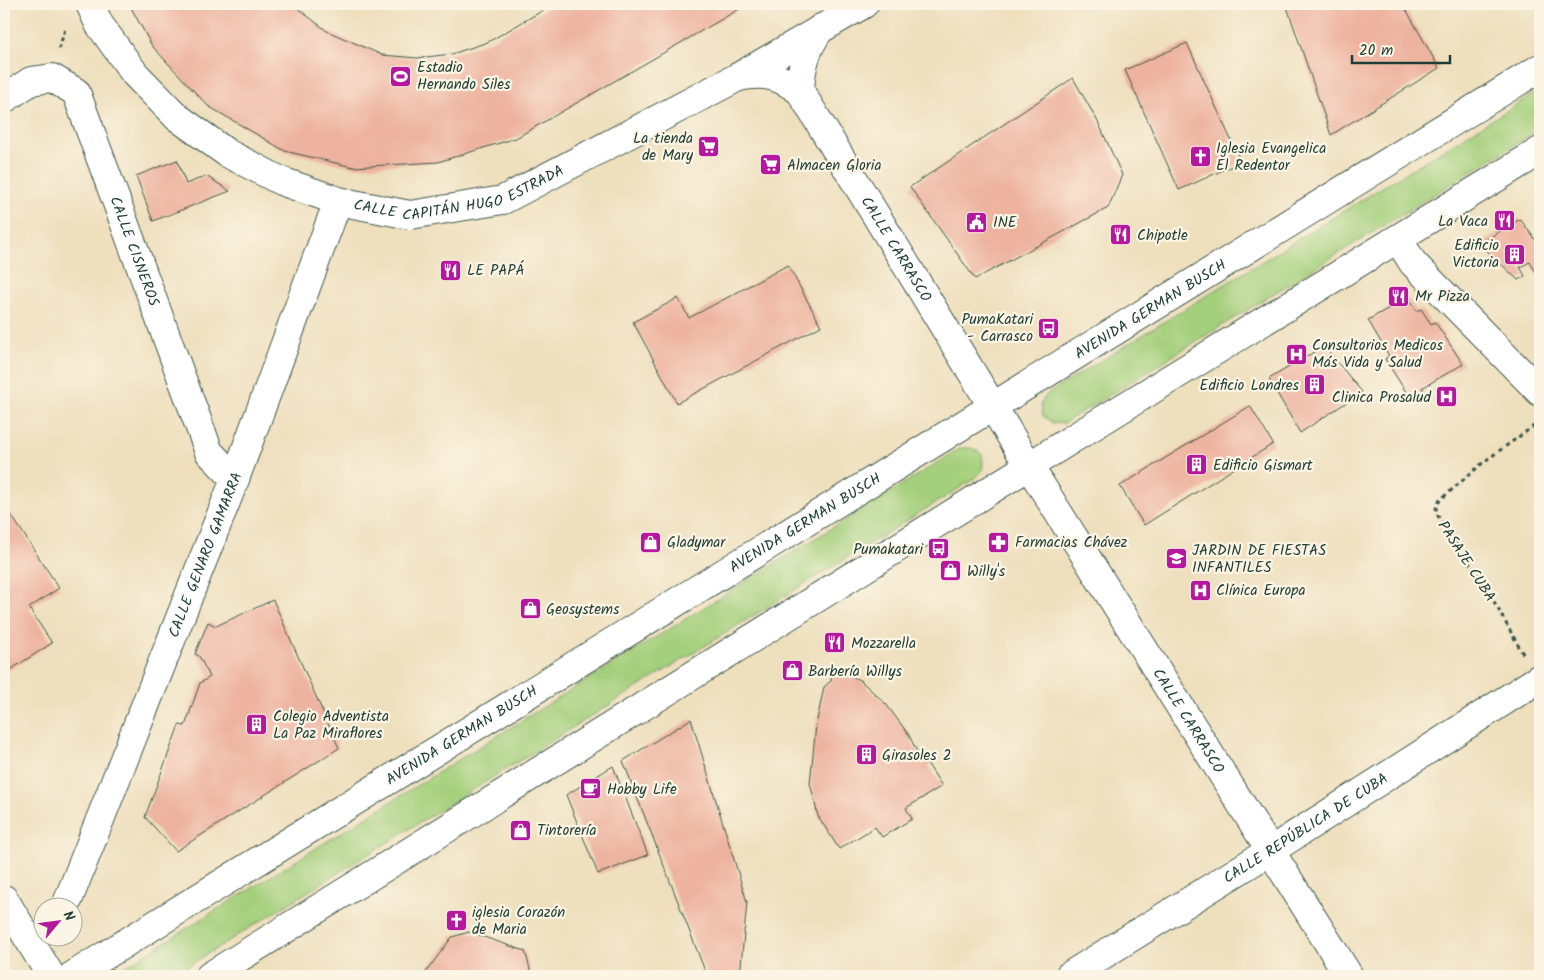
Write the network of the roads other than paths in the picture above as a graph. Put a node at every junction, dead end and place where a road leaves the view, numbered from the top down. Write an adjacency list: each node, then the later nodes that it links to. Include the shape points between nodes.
1 (90, 4): 9 (main road, CALLE CAPITÁN HUGO ESTRADA, via 99,24 134,74 178,117 227,153 280,181)
2 (864, 4): 3 (main road, CALLE CAPITÁN HUGO ESTRADA)
3 (822, 27): 5 (main road, CALLE CAPITÁN HUGO ESTRADA); 6 (main road, via 811,41 805,57)
4 (1540, 68): 12 (main road, AVENIDA GERMAN BUSCH)
5 (738, 77): 6 (main road, CALLE CARRASCO, via 754,74 771,76); 9 (main road, CALLE CAPITÁN HUGO ESTRADA, via 503,200 410,215)
6 (800, 91): 12 (main road, CALLE CARRASCO)
7 (4, 100): 14 (main road, CALLE CISNEROS, via 31,81 52,78 76,92 208,452)
8 (1540, 151): 10 (main road)
9 (338, 201): 14 (main road, CALLE GENARO GAMARRA)
10 (1398, 239): 11 (main road, via 1414,264); 13 (main road)
11 (1540, 392)
12 (993, 407): 13 (main road, CALLE CARRASCO); 20 (main road, AVENIDA GERMAN BUSCH)
13 (1030, 466): 16 (main road, CALLE CARRASCO); 21 (main road)
14 (235, 479): 17 (main road, CALLE GENARO GAMARRA)
15 (1539, 679): 16 (main road, CALLE REPÚBLICA DE CUBA)
16 (1270, 852): 22 (main road, CALLE REPÚBLICA DE CUBA); 23 (main road, CALLE CARRASCO)
17 (69, 898)
18 (4, 900): 19 (main road)
19 (48, 958)
20 (72, 976)
21 (210, 976)
22 (1069, 976)
23 (1349, 976)

